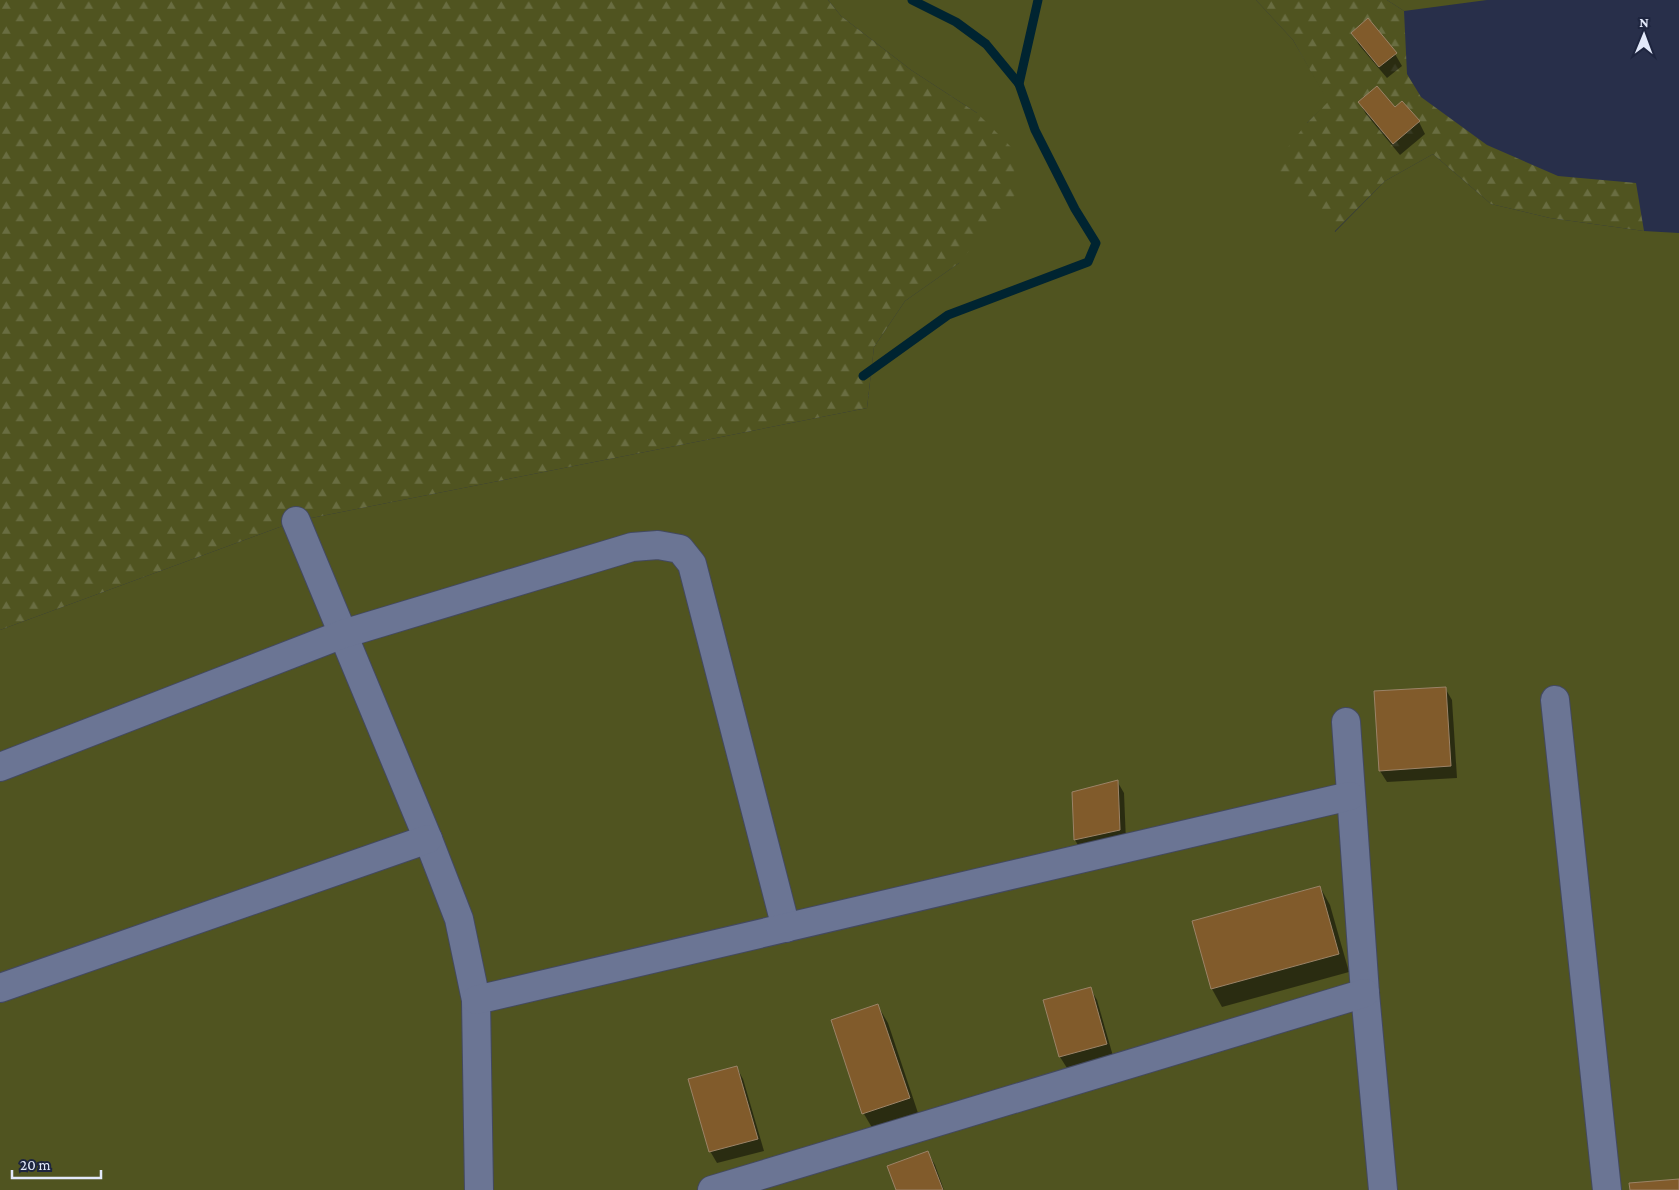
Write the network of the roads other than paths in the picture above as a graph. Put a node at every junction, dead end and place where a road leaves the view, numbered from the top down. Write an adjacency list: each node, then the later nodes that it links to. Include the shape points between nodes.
1 (296, 521): 2 (street)
2 (343, 634): 5 (street); 7 (street); 8 (street, via 632,547 658,545 680,549 692,564)
3 (1556, 700): 15 (street)
4 (1346, 722): 6 (street)
5 (0, 767)
6 (1350, 796): 8 (street); 10 (street)
7 (428, 839): 9 (street); 11 (street, via 459,919)
8 (786, 928): 11 (street)
9 (0, 988)
10 (1365, 993): 13 (street); 14 (street)
11 (476, 1000): 12 (street)
12 (479, 1190)
13 (712, 1190)
14 (1383, 1190)
15 (1607, 1190)

